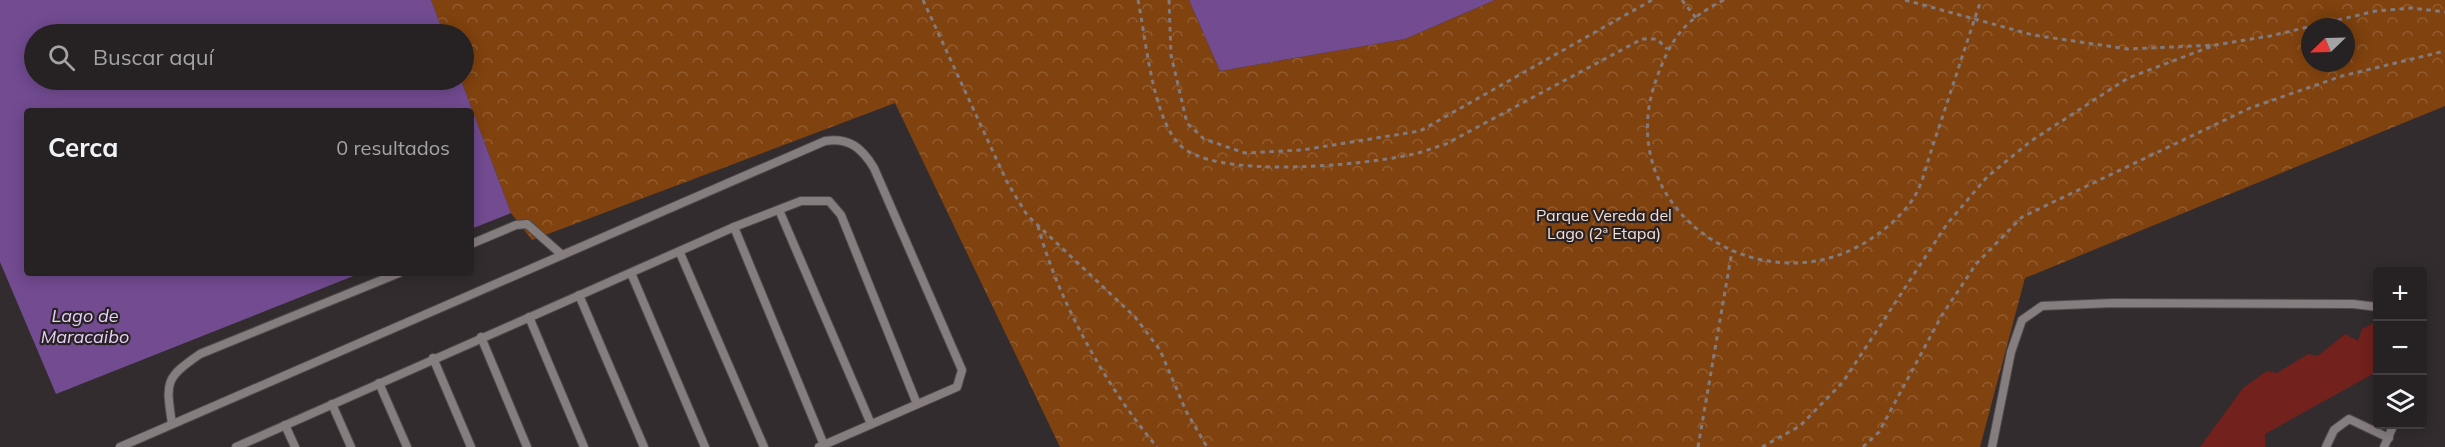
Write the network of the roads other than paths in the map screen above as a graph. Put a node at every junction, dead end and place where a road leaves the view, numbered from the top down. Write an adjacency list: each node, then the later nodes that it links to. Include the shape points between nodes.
1 (779, 210): 2 (lane); 15 (lane, via 801,201 830,201 841,215); 17 (lane)
2 (734, 227): 4 (lane); 22 (lane)
3 (474, 243): 5 (lane, via 527,224)
4 (680, 253): 6 (lane); 32 (lane)
5 (562, 255): 15 (lane, via 825,141 838,139 852,144 863,151 874,168 962,370 957,387); 16 (lane)
6 (632, 273): 8 (lane); 31 (lane)
7 (392, 276): 16 (lane, via 200,354 176,370 167,389)
8 (579, 295): 10 (lane); 30 (lane)
9 (2373, 306): 33 (lane, via 2126,303 2042,306 2022,320 2018,331)
10 (529, 317): 11 (lane); 29 (lane)
11 (481, 337): 12 (lane); 28 (lane)
12 (433, 358): 13 (lane); 27 (lane)
13 (379, 383): 14 (lane); 26 (lane)
14 (332, 404): 18 (lane); 25 (lane)
15 (918, 404): 17 (lane)
16 (172, 424): 23 (lane)
17 (871, 424): 22 (lane)
18 (285, 425): 21 (lane); 24 (lane)
19 (2392, 429): 20 (lane)
20 (2389, 438): 34 (lane, via 2349,419 2334,430); 35 (lane)
21 (238, 446)
22 (821, 446)
23 (120, 447)
24 (295, 447)
25 (351, 447)
26 (407, 447)
27 (471, 447)
28 (527, 447)
29 (584, 447)
30 (644, 447)
31 (705, 447)
32 (764, 447)
33 (1992, 447)
34 (2326, 447)
35 (2384, 447)

